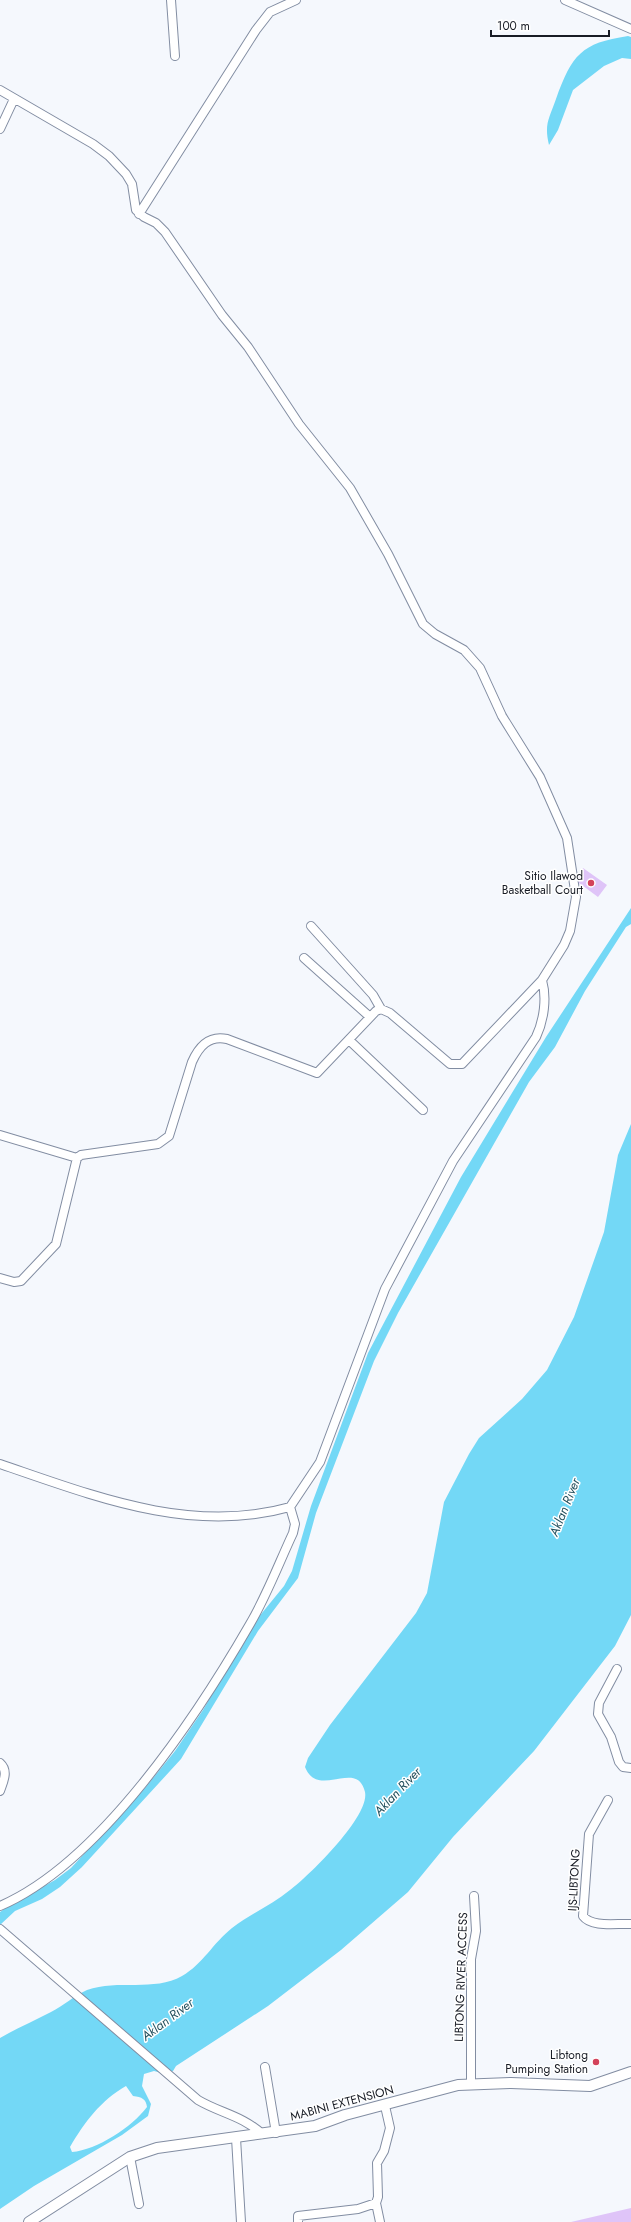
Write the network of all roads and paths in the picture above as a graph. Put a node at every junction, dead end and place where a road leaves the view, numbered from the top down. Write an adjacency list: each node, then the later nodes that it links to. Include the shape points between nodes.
1 (171, 0): 5 (street)
2 (296, 0): 9 (street, via 270,12 256,30)
3 (565, 0): 4 (street)
4 (631, 29)
5 (175, 56)
6 (0, 90): 7 (street)
7 (14, 99): 8 (street); 9 (street, via 93,144 109,156 132,184 134,206)
8 (0, 129)
9 (139, 214): 12 (street, via 156,223 165,232 222,315 248,347 291,412 350,488 403,582 420,618 430,631 464,650 480,668 502,716 540,777 567,838 575,887 574,909 564,945)
10 (311, 926): 13 (street, via 374,995)
11 (304, 958): 14 (street)
12 (542, 980): 13 (street, via 466,1060 458,1065 450,1064 390,1013); 21 (street, via 545,991 541,1027 453,1162 385,1289 320,1462)
13 (381, 1009): 14 (street)
14 (370, 1017): 15 (street)
15 (349, 1040): 16 (street); 18 (street, via 320,1071 314,1073 227,1039 210,1039 196,1053 192,1062 166,1140 158,1144 81,1155)
16 (423, 1110)
17 (0, 1134): 18 (street)
18 (77, 1158): 19 (street, via 54,1248 21,1281)
19 (0, 1278)
20 (0, 1464): 21 (street, via 137,1508 198,1516 246,1517)
21 (290, 1507): 28 (street, via 295,1524 293,1533 251,1623 191,1717 115,1816 60,1870)
22 (617, 1669): 24 (street, via 598,1703 598,1714 611,1737 619,1762 623,1767)
23 (0, 1763): 25 (street, via 5,1774)
24 (631, 1768)
25 (0, 1791)
26 (608, 1800): 29 (street, IJS-LIBTONG, via 589,1834 583,1916 593,1923)
27 (474, 1896): 33 (street, LIBTONG RIVER ACCESS, via 476,1931 471,1960)
28 (0, 1906)
29 (631, 1924)
30 (0, 1929): 36 (street, via 198,2100 251,2124)
31 (265, 2068): 35 (street)
32 (631, 2072): 33 (street, MABINI EXTENSION, via 590,2086)
33 (471, 2083): 34 (street, MABINI EXTENSION, via 443,2088)
34 (385, 2106): 35 (street, MABINI EXTENSION, via 346,2115 315,2126); 39 (street, via 390,2128 378,2163)
35 (276, 2133): 36 (street, MABINI EXTENSION)
36 (262, 2134): 37 (street, MABINI EXTENSION)
37 (236, 2138): 38 (street, MABINI EXTENSION, via 190,2142 157,2148); 42 (street)
38 (130, 2157): 40 (street); 41 (street, MABINI EXTENSION)
39 (376, 2203): 43 (street, via 358,2209 298,2216); 44 (street)
40 (139, 2204)
41 (29, 2222)
42 (241, 2222)
43 (298, 2222)
44 (380, 2222)

